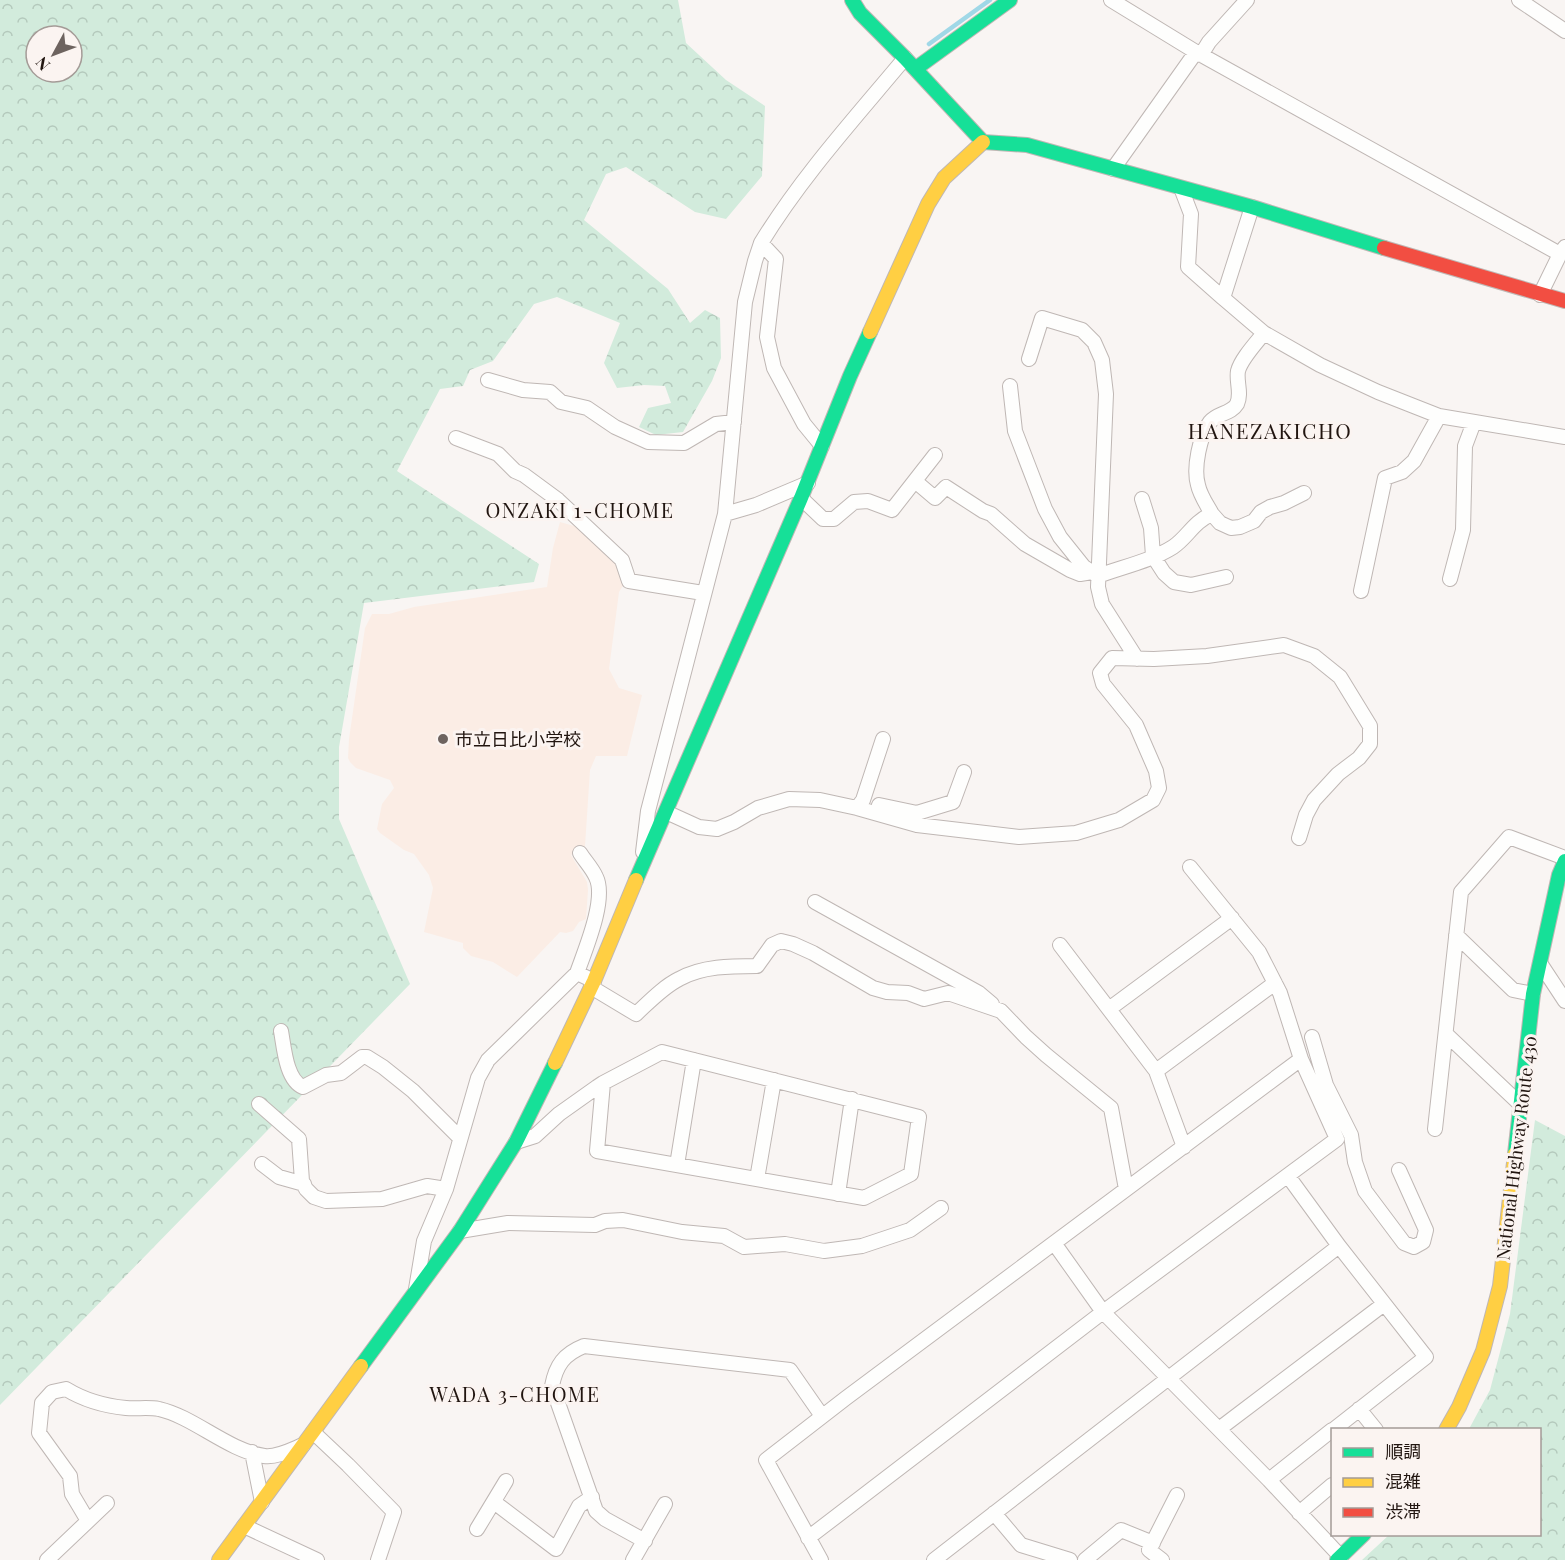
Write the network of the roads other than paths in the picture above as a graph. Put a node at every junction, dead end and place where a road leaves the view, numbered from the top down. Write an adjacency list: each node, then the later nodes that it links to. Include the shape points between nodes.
1 (852, 0): 8 (main road)
2 (1010, 0): 8 (main road)
3 (1111, 0): 7 (street)
4 (1246, 0): 7 (street)
5 (1519, 0): 6 (street)
6 (1565, 31)
7 (1198, 53): 10 (street); 14 (street)
8 (910, 64): 9 (main road); 13 (street, via 810,171)
9 (983, 142): 10 (main road, via 1027,145); 27 (main road, via 944,178 928,204)
10 (1113, 169): 11 (main road)
11 (1181, 188): 12 (main road); 16 (street, via 1191,214 1188,267)
12 (1252, 207): 15 (main road); 16 (street)
13 (761, 243): 23 (street, via 745,302); 27 (street, via 776,260 767,337 774,368 804,424)
14 (1562, 250): 15 (street)
15 (1540, 295): 17 (main road)
16 (1223, 298): 18 (street)
17 (1565, 301)
18 (1264, 333): 22 (street, via 1320,365); 35 (street, via 1238,371 1236,405 1210,422 1202,439 1196,469 1198,486)
19 (1029, 359): 37 (street, via 1042,318 1082,330 1094,342 1102,360 1106,394)
20 (488, 380): 23 (street, via 523,390 550,392 561,402 587,408 648,442 684,443 716,424)
21 (1010, 386): 37 (street, via 1015,431 1045,509 1060,537 1084,567)
22 (1439, 416): 24 (street); 40 (street, via 1414,461 1402,472 1385,478)
23 (734, 422): 34 (street)
24 (1474, 422): 25 (street); 39 (street, via 1465,446 1462,530)
25 (1565, 437)
26 (456, 438): 41 (street, via 498,454 514,471 558,500 622,560 629,581)
27 (822, 446): 30 (main road)
28 (935, 455): 29 (street)
29 (915, 481): 32 (street, via 892,510 868,501 854,502 834,519 823,519); 37 (street, via 935,498 946,487 991,514 1025,544 1080,574)
30 (808, 483): 32 (main road); 34 (street, via 756,505)
31 (1304, 493): 35 (street, via 1270,507 1240,527 1220,523)
32 (801, 498): 46 (main road)
33 (1142, 499): 36 (street)
34 (725, 513): 41 (street)
35 (1212, 514): 36 (street, via 1170,549)
36 (1154, 556): 37 (street); 38 (street, via 1174,582 1191,585)
37 (1095, 574): 42 (street, via 1102,604)
38 (1226, 577)
39 (1450, 579)
40 (1361, 591)
41 (703, 592): 50 (street, via 648,811)
42 (1137, 659): 45 (street, via 1112,658 1100,673 1103,684 1136,725 1156,771 1159,788 1153,800 1119,820 1076,833 1019,837 917,825); 47 (street, via 1207,656 1284,645 1314,656 1340,677 1370,726 1370,744 1314,800)
43 (883, 739): 45 (street)
44 (964, 772): 45 (street, via 953,802 917,813)
45 (860, 804): 46 (street, via 789,799 758,808 717,829 699,827)
46 (666, 812): 50 (main road)
47 (1299, 838)
48 (580, 853): 57 (street, via 597,878 600,893)
49 (1565, 860): 54 (street, via 1509,837 1461,892); 56 (main road, National Highway Route 430)
50 (642, 866): 59 (main road)
51 (1190, 867): 53 (street)
52 (815, 902): 63 (street, via 979,993)
53 (1232, 918): 58 (street, via 1259,952); 62 (street)
54 (1456, 935): 60 (street, via 1513,990); 65 (street)
55 (1060, 945): 62 (street)
56 (1540, 963): 60 (main road, National Highway Route 430); 61 (street)
57 (577, 973): 59 (street); 77 (street, via 488,1060 478,1078)
58 (1275, 983): 67 (street); 69 (street)
59 (593, 984): 63 (street, via 636,1014 678,979 728,966 757,966 772,945 781,941 813,953 873,988 924,999 948,993); 79 (main road)
60 (1533, 994): 74 (main road, National Highway Route 430)
61 (1565, 1001)
62 (1109, 1009): 69 (street)
63 (1001, 1011): 87 (street, via 1046,1055 1111,1108)
64 (281, 1031): 77 (street, via 288,1065 298,1085 303,1087 326,1075 341,1073 367,1057 413,1091)
65 (1446, 1034): 74 (street); 75 (street)
66 (1312, 1037): 76 (street, via 1326,1085)
67 (1301, 1059): 78 (street); 80 (street)
68 (694, 1060): 70 (street); 71 (street, via 662,1052); 82 (street)
69 (1156, 1071): 80 (street)
70 (774, 1080): 72 (street); 85 (street)
71 (603, 1083): 79 (street, via 535,1136); 82 (street, via 597,1151)
72 (852, 1100): 89 (street); 89 (street, via 919,1117 911,1174 864,1198)
73 (259, 1104): 86 (street, via 299,1139)
74 (1521, 1105): 102 (main road, National Highway Route 430, via 1500,1286 1483,1351)
75 (1435, 1129)
76 (1351, 1136): 78 (street); 83 (street, via 1365,1191 1404,1243 1414,1247 1423,1242 1426,1230)
77 (460, 1138): 88 (street)
78 (1337, 1139): 84 (street)
79 (516, 1142): 91 (main road)
80 (1184, 1147): 87 (street)
81 (262, 1164): 86 (street, via 279,1177)
82 (676, 1165): 85 (street)
83 (1399, 1170)
84 (1288, 1176): 93 (street); 96 (street)
85 (757, 1179): 89 (street)
86 (304, 1185): 88 (street, via 314,1197 326,1201 382,1198 427,1186)
87 (1126, 1189): 92 (street)
88 (446, 1190): 94 (street, via 424,1241)
89 (838, 1194)
90 (941, 1208): 91 (street, via 910,1230 862,1246 824,1251 785,1244 744,1247 724,1236 623,1220 595,1225 508,1222)
91 (460, 1231): 94 (main road)
92 (1054, 1244): 96 (street); 99 (street)
93 (1339, 1246): 95 (street); 97 (street)
94 (416, 1291): 104 (main road)
95 (1384, 1304): 98 (street, via 1426,1357); 103 (street)
96 (1103, 1312): 97 (street); 123 (street)
97 (1168, 1378): 103 (street); 117 (street)
98 (1359, 1409): 100 (street); 101 (street)
99 (822, 1416): 112 (street, via 790,1370 584,1346 561,1361 552,1386); 123 (street, via 766,1460)
100 (1335, 1428)
101 (1374, 1428)
102 (1447, 1428)
103 (1219, 1429): 108 (street)
104 (313, 1432): 106 (main road); 130 (street, via 394,1512)
105 (1331, 1432): 108 (street)
106 (303, 1445): 107 (street, via 265,1456); 113 (main road)
107 (252, 1452): 113 (street); 119 (street, via 158,1409 105,1404 66,1389 52,1392 42,1403 39,1433 70,1476 72,1494)
108 (1269, 1480): 118 (street)
109 (506, 1481): 114 (street)
110 (1331, 1486): 118 (street)
111 (1177, 1495): 125 (street)
112 (592, 1497): 114 (street, via 579,1506 556,1549); 124 (street, via 596,1511 605,1519)
113 (262, 1502): 120 (main road)
114 (494, 1502): 121 (street)
115 (107, 1503): 119 (street)
116 (665, 1504): 124 (street)
117 (994, 1513): 133 (street); 134 (street, via 1021,1545)
118 (1299, 1513): 126 (street)
119 (88, 1521): 127 (street)
120 (244, 1526): 128 (main road); 129 (street)
121 (477, 1529)
122 (1362, 1536): 126 (main road)
123 (808, 1538): 132 (street)
124 (645, 1541): 131 (street)
125 (1153, 1543): 135 (street, via 1121,1530); 136 (street, via 1149,1550)
126 (1339, 1559)
127 (47, 1560)
128 (219, 1560)
129 (317, 1560)
130 (378, 1560)
131 (633, 1560)
132 (821, 1560)
133 (934, 1560)
134 (1070, 1560)
135 (1085, 1560)
136 (1162, 1560)

